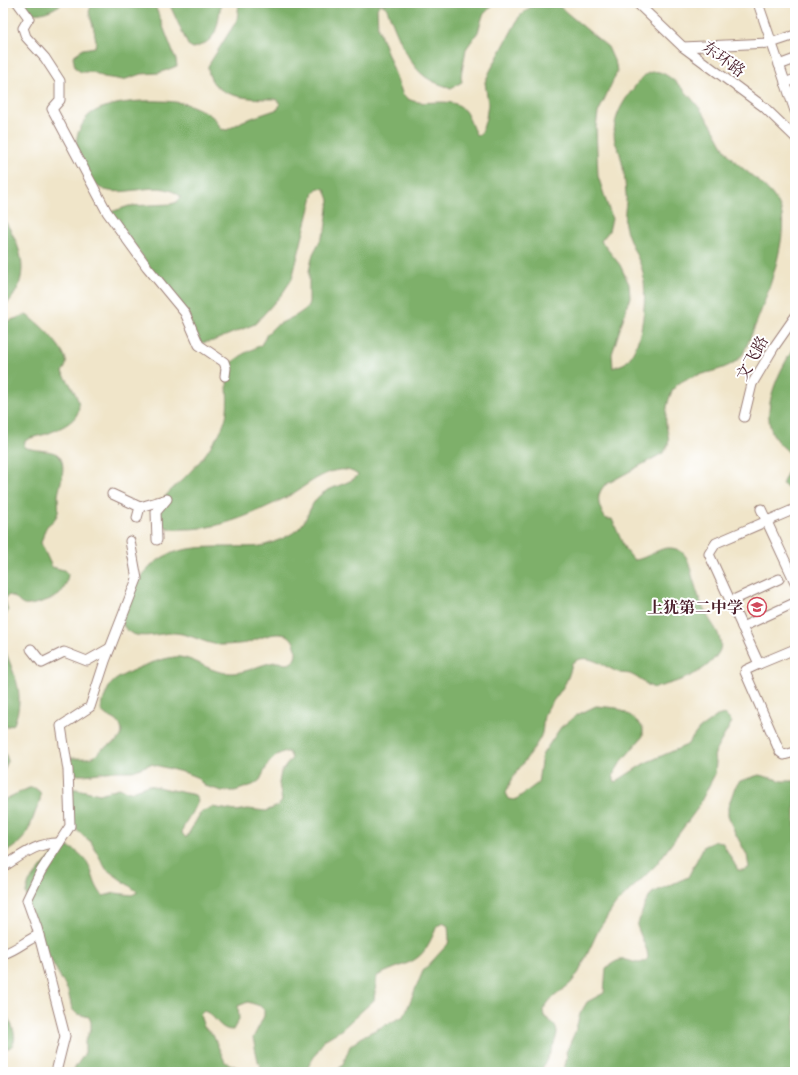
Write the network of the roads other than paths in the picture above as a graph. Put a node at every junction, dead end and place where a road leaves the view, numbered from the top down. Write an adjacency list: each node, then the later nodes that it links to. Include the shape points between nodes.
1 (18, 3): 15 (street, via 29,18 23,28 26,37 45,58 60,81 60,100 52,109 107,212 185,313 199,345 224,362)
2 (637, 3): 6 (street, 东环路)
3 (758, 3): 5 (street)
4 (795, 34): 5 (street)
5 (771, 43): 6 (street); 8 (street)
6 (683, 47): 13 (street, 东环路, via 764,107)
7 (795, 58): 8 (street)
8 (779, 64): 10 (street)
9 (795, 79): 10 (street)
10 (785, 82): 11 (street)
11 (793, 97): 12 (street)
12 (795, 111)
13 (795, 137)
14 (795, 317): 16 (street, 文飞路, via 752,384)
15 (225, 376)
16 (744, 417)
17 (112, 494): 18 (street)
18 (140, 507): 21 (street); 23 (street, via 166,499 156,512)
19 (761, 509): 22 (street)
20 (795, 509): 22 (street)
21 (137, 518)
22 (767, 521): 26 (street); 27 (street, via 716,543 709,554)
23 (157, 540)
24 (130, 541): 30 (street, via 137,579)
25 (779, 579): 27 (street)
26 (795, 582)
27 (731, 601): 29 (street)
28 (792, 604): 29 (street)
29 (742, 627): 33 (street)
30 (110, 648): 31 (street, via 87,661 64,652 42,663); 35 (street, via 90,707 61,726 68,770 70,826)
31 (31, 649)
32 (795, 649): 33 (street)
33 (759, 664): 34 (street, via 745,672 761,712 780,752 784,755)
34 (795, 752)
35 (59, 843): 36 (street, via 47,842); 37 (street, via 27,900)
36 (3, 867)
37 (39, 935): 38 (street, via 30,938 20,948); 39 (street, via 64,1036)
38 (3, 954)
39 (56, 1072)

